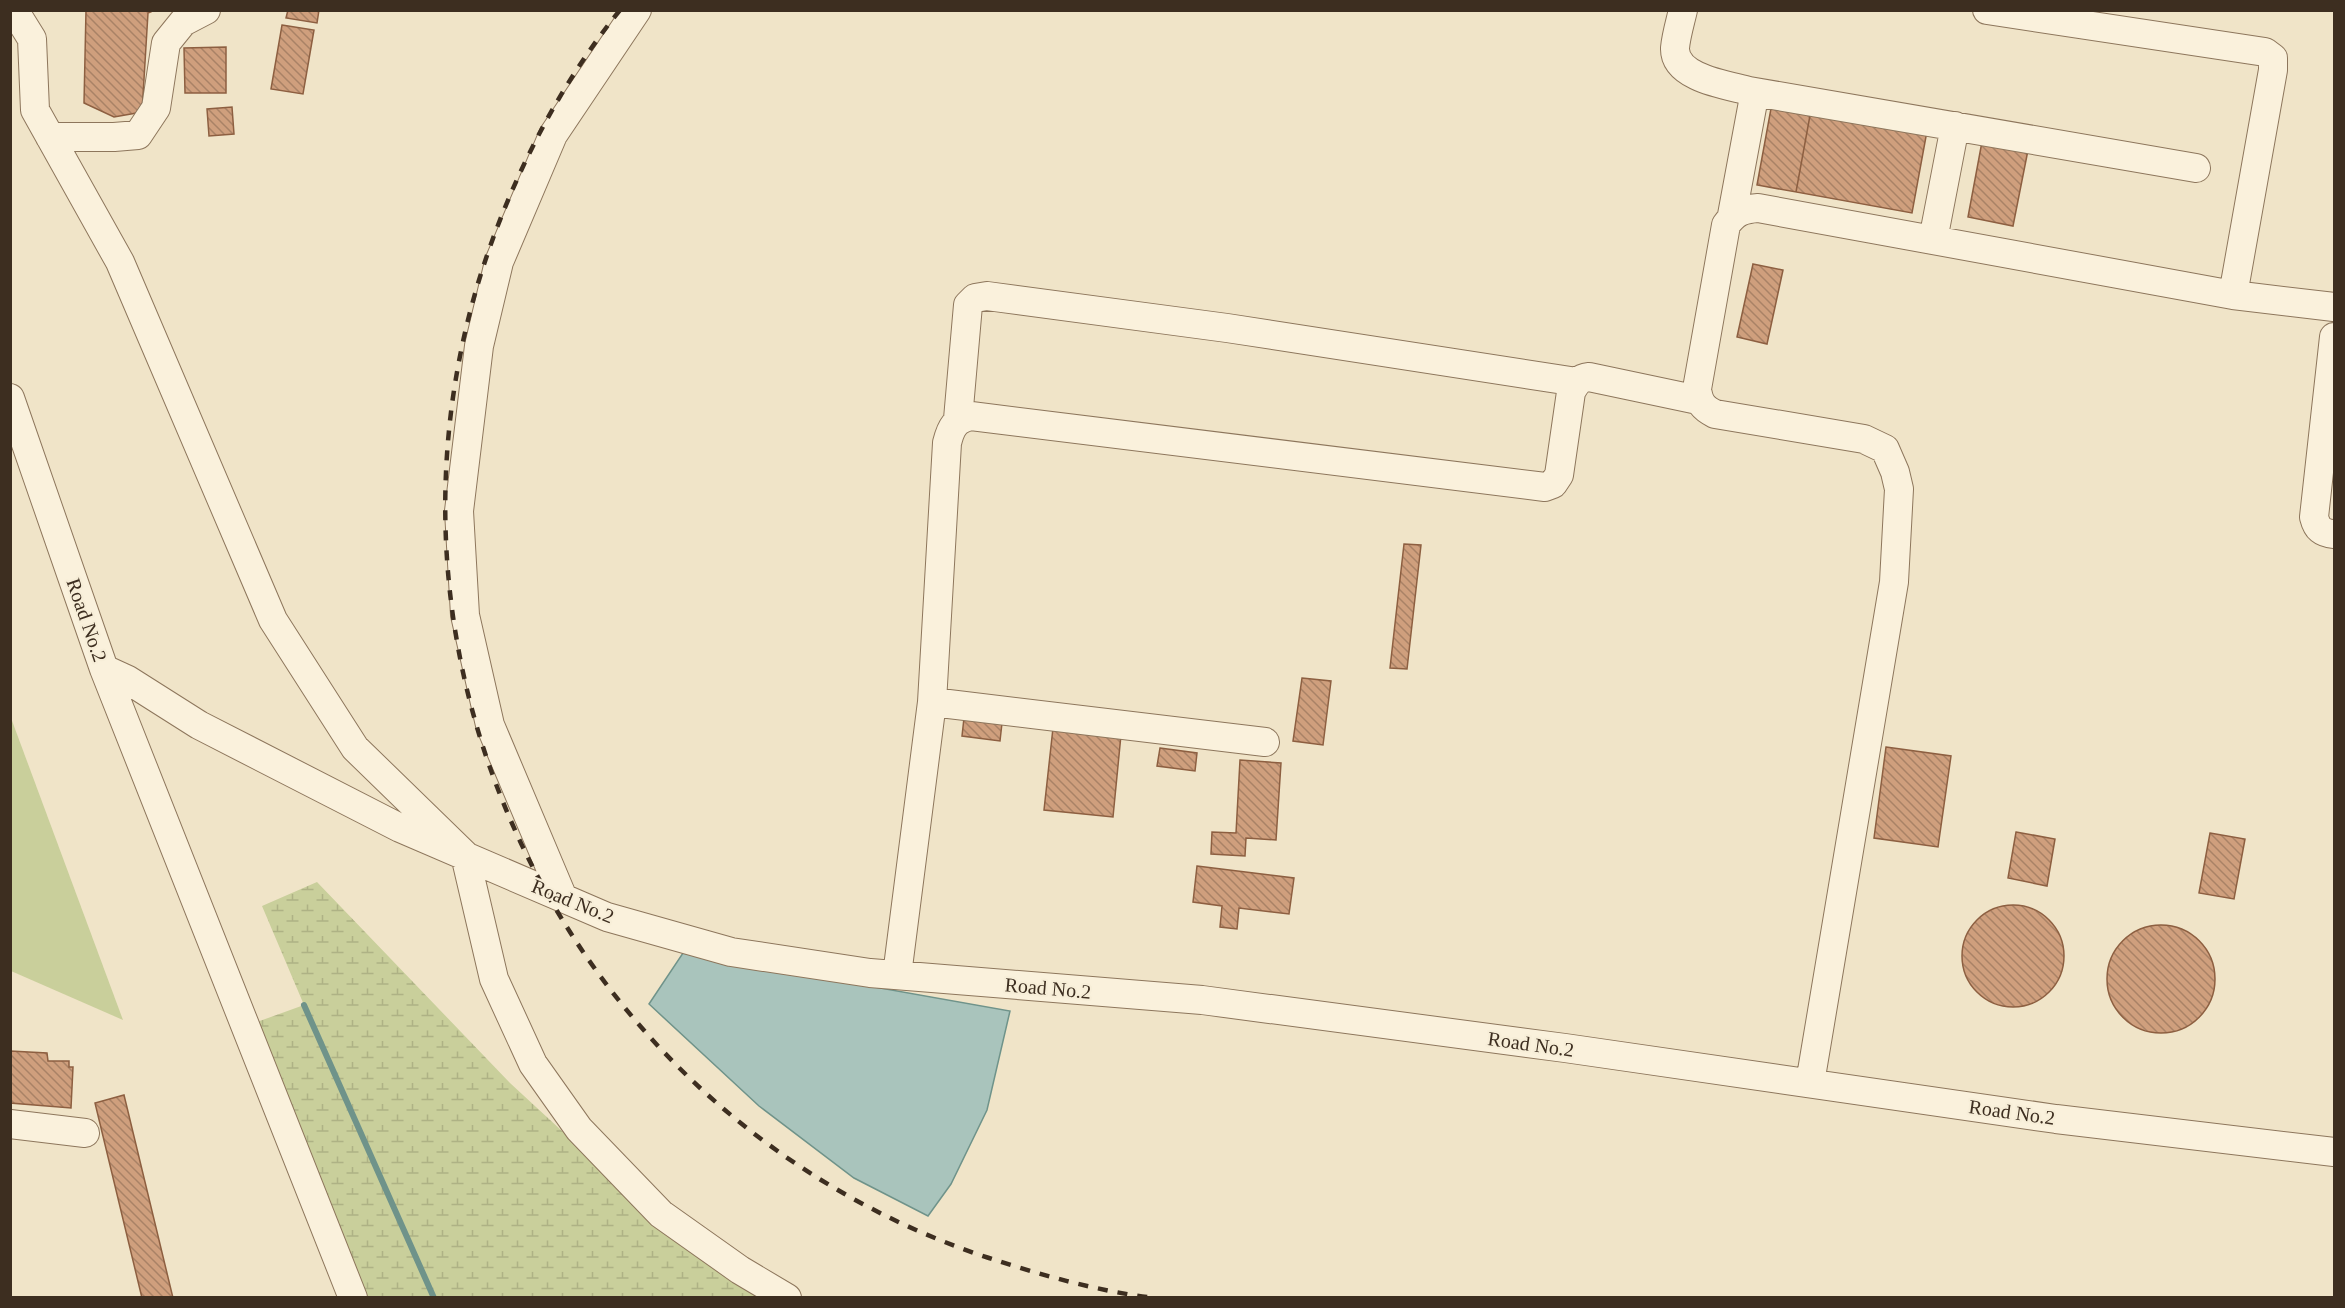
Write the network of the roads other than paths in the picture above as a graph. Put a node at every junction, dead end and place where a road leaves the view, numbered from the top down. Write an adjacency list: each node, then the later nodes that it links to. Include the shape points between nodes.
1 (14, 10): 8 (street, via 32,39 35,110)
2 (206, 10): 8 (street, via 183,22 166,43 156,108 138,135)
3 (637, 10): 24 (street, via 553,135 499,262 479,346 459,511 465,615 490,725)
4 (1683, 10): 6 (street, via 1675,51 1682,67 1693,75)
5 (1987, 10): 12 (street, via 2265,52 2273,58)
6 (1749, 91): 7 (street); 10 (street, via 1754,102)
7 (1955, 126): 9 (street); 11 (street)
8 (50, 138): 23 (street, via 120,262 273,620 355,748)
9 (2196, 168)
10 (1732, 216): 11 (street, via 1744,209 1758,208); 17 (street, via 1726,225)
11 (1933, 240): 12 (street)
12 (2232, 295): 13 (street)
13 (2334, 307)
14 (2334, 337): 19 (street, via 2314,517 2322,532)
15 (1593, 380): 17 (street); 18 (street, via 1571,392 1559,475 1545,487 982,417); 18 (street, via 987,296 975,298 968,305)
16 (10, 398): 20 (street, Road No.2)
17 (1698, 400): 26 (street, via 1704,409 1715,414 1864,439 1879,445 1890,458 1899,489 1894,582)
18 (958, 419): 21 (street, via 947,443)
19 (2334, 534)
20 (104, 669): 23 (street, Road No.2, via 199,725 400,828); 30 (street)
21 (932, 702): 22 (street); 25 (street)
22 (1265, 742)
23 (465, 855): 24 (street, Road No.2); 31 (street, via 494,979 534,1064 579,1129 661,1214 740,1270)
24 (563, 898): 25 (street, Road No.2, via 607,917 731,952)
25 (897, 975): 26 (street, Road No.2, via 1202,1000)
26 (1810, 1083): 29 (street, Road No.2, via 2056,1119)
27 (10, 1124): 28 (street)
28 (85, 1133)
29 (2334, 1152)
30 (353, 1298)
31 (788, 1298)

